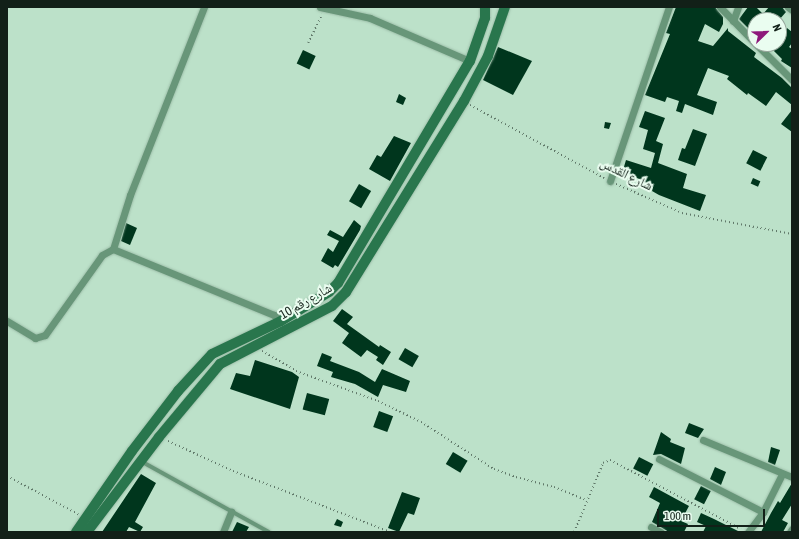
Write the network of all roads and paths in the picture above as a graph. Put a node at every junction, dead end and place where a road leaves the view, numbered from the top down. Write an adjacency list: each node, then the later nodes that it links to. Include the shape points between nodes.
1 (204, 7): 19 (street, via 130,196)
2 (485, 7): 14 (main road, شارع رقم 10, via 485,18)
3 (505, 7): 16 (main road, شارع رقم 10, via 488,56)
4 (670, 7): 17 (street)
5 (720, 7): 10 (street)
6 (738, 7): 10 (street)
7 (788, 7): 9 (street)
8 (322, 8): 12 (path); 14 (street, via 370,18)
9 (792, 10)
10 (733, 21): 11 (street)
11 (747, 34)
12 (308, 43)
13 (765, 52): 15 (street)
14 (470, 61): 21 (main road, شارع رقم 10, via 338,283 329,292)
15 (792, 80)
16 (464, 101): 17 (path, شارع القدس); 22 (main road, شارع رقم 10, via 339,301)
17 (610, 181): 18 (path, شارع القدس, via 682,213)
18 (792, 234)
19 (113, 249): 20 (street, via 102,255 44,335 35,338); 21 (street, via 274,315)
20 (7, 321)
21 (281, 322): 33 (main road, شارع رقم 10, via 212,354 178,391 132,451)
22 (254, 346): 23 (main road, شارع رقم 10, via 220,364); 30 (path, via 296,371 378,401 421,422 494,469 516,478 554,486)
23 (159, 437): 26 (main road, شارع رقم 10); 40 (path, via 233,471)
24 (703, 440): 27 (street)
25 (659, 458): 32 (street)
26 (140, 460): 31 (lane); 37 (main road, شارع رقم 10)
27 (782, 474): 29 (street); 32 (street)
28 (7, 476): 33 (path)
29 (792, 477)
30 (586, 500): 41 (path); 43 (path, via 603,463 610,460)
31 (231, 512): 38 (street); 39 (lane)
32 (763, 512): 43 (street)
33 (87, 519): 36 (main road, شارع رقم 10)
34 (651, 527): 42 (street)
35 (792, 529): 44 (street)
36 (76, 532)
37 (87, 532)
38 (223, 532)
39 (269, 532)
40 (390, 532)
41 (574, 532)
42 (661, 532)
43 (747, 532)
44 (790, 532)

